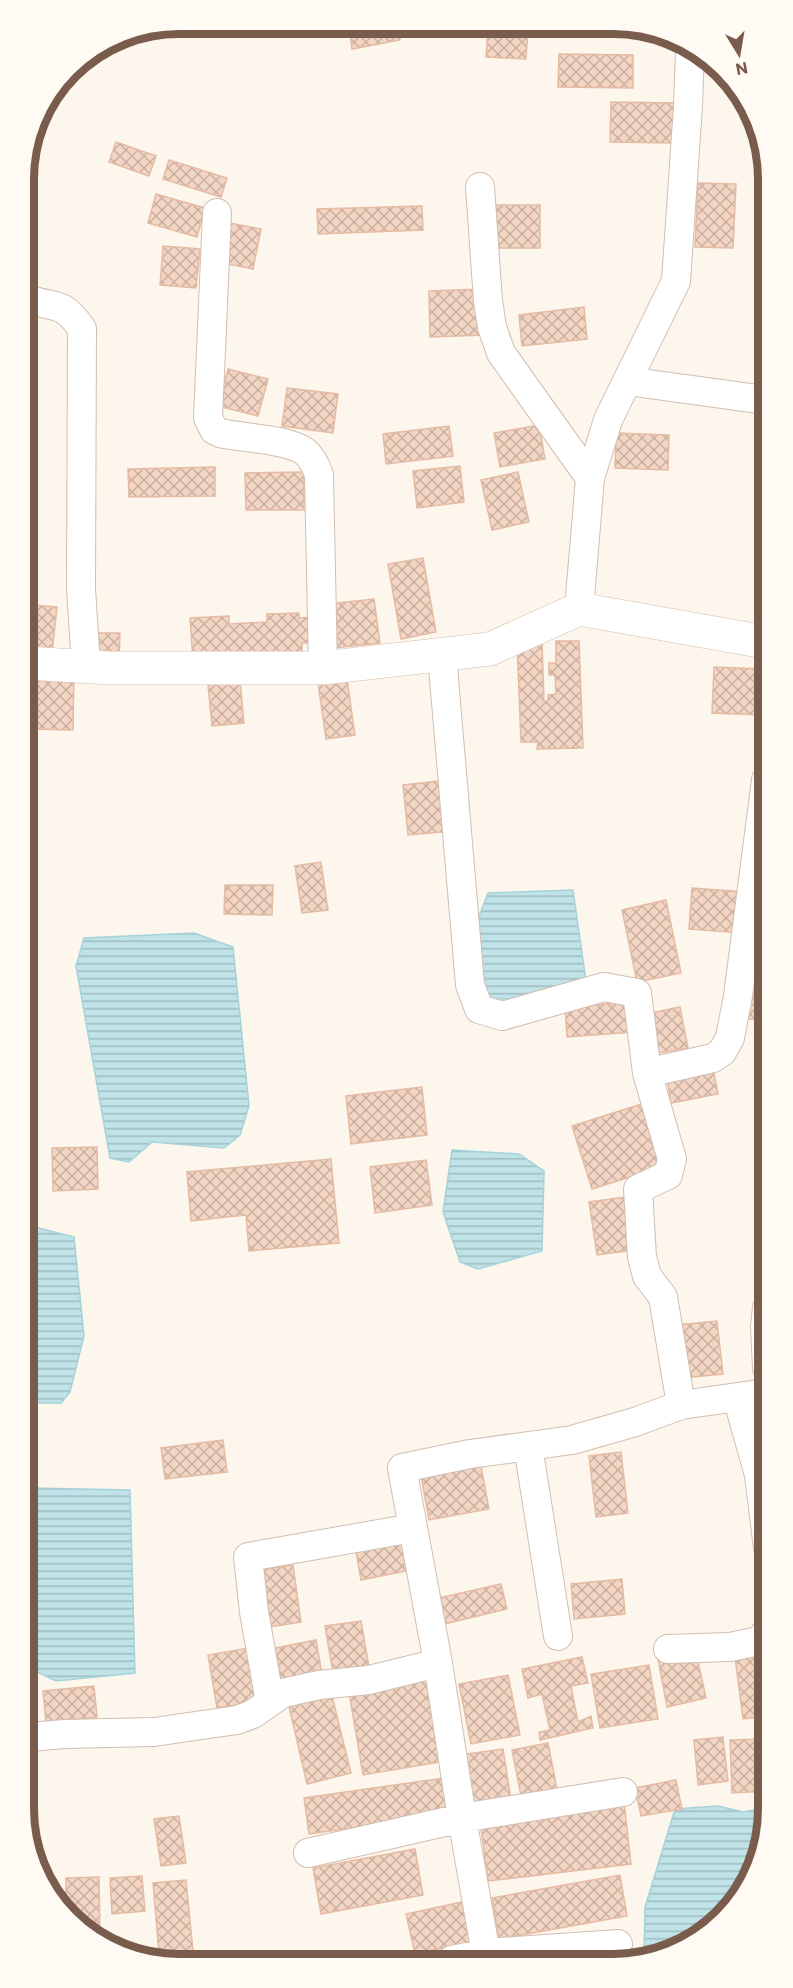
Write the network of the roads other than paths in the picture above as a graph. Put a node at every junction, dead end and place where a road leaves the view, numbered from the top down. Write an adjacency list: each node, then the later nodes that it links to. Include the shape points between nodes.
1 (690, 56): 5 (street, via 676,281)
2 (480, 187): 7 (street, via 488,302 501,353)
3 (217, 213): 13 (street, via 208,418 220,433 289,445 304,451 314,462 319,475)
4 (35, 302): 12 (street, via 62,307 82,329 81,589)
5 (627, 381): 6 (street); 7 (street, via 608,420)
6 (758, 399)
7 (590, 478): 8 (street)
8 (579, 609): 9 (street); 10 (street, via 490,649)
9 (758, 641)
10 (442, 655): 13 (street); 15 (street, via 470,985 479,1009 502,1016 604,987 637,993)
11 (35, 663): 12 (street)
12 (86, 666): 13 (street)
13 (323, 668)
14 (758, 842): 15 (street, via 730,1038 722,1053 713,1058)
15 (646, 1073): 18 (street, via 672,1159 668,1175 638,1189 642,1257 646,1276 663,1296)
16 (758, 1394): 17 (street)
17 (737, 1397): 18 (street); 20 (street)
18 (681, 1405): 19 (street, via 572,1440)
19 (528, 1446): 21 (street, via 402,1468); 22 (street)
20 (758, 1470)
21 (413, 1528): 25 (street); 26 (street, via 248,1557)
22 (558, 1636)
23 (758, 1641): 24 (street, via 730,1647)
24 (668, 1649)
25 (438, 1663): 26 (street, via 369,1680 283,1693); 29 (street)
26 (270, 1702): 27 (street, via 237,1720 154,1732)
27 (34, 1737)
28 (623, 1792): 29 (street)
29 (462, 1818): 30 (street); 32 (street)
30 (308, 1853)
31 (618, 1944): 33 (street)
32 (486, 1954)
33 (508, 1954)

